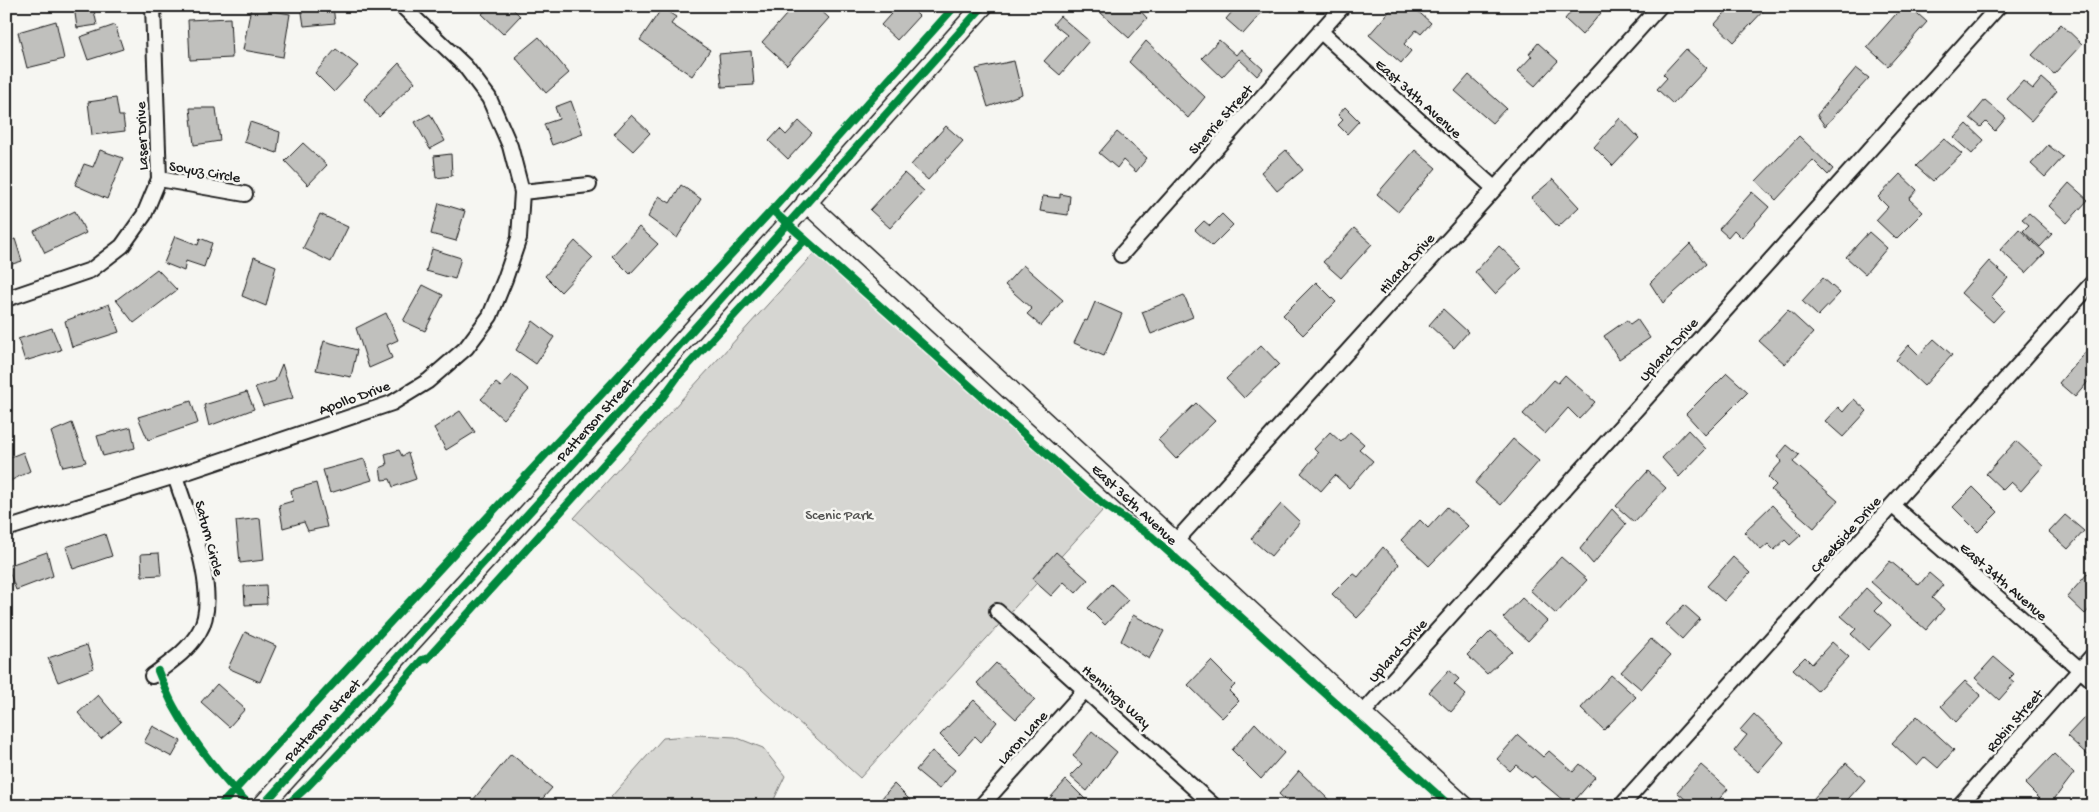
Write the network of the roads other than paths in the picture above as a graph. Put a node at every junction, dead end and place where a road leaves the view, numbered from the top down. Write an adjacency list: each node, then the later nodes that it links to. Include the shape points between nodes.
1 (153, 6): 8 (street, Laser Drive)
2 (402, 6): 11 (street, Apollo Drive, via 465,66 489,98 510,146)
3 (1660, 6): 10 (street, Hiland Drive)
4 (1998, 6): 27 (street, Upland Drive)
5 (981, 7): 13 (street, Patterson Street)
6 (1341, 7): 7 (street, Sherrie Street)
7 (1320, 31): 10 (street, East 34th Avenue); 14 (street, Sherrie Street)
8 (159, 179): 12 (street, Soyuz Circle); 16 (street, Laser Drive, via 144,215 122,246 91,270)
9 (589, 185): 11 (street)
10 (1495, 189): 20 (street, Hiland Drive)
11 (522, 192): 17 (street, Apollo Drive, via 519,238 490,316 466,348 428,380 392,403)
12 (245, 194)
13 (806, 202): 20 (street, East 36th Avenue); 28 (street, Patterson Street, via 552,488)
14 (1121, 255)
15 (2093, 282): 18 (street, Creekside Drive)
16 (6, 299)
17 (175, 476): 19 (street, Apollo Drive); 24 (street, Saturn Circle, via 205,573 207,609 200,631 184,652)
18 (1893, 506): 23 (street, East 34th Avenue); 32 (street, Creekside Drive)
19 (6, 529)
20 (1176, 541): 27 (street, East 36th Avenue)
21 (997, 611): 26 (street, Hennings Way)
22 (2093, 655): 23 (street, Robin Street)
23 (2080, 669): 25 (street, East 34th Avenue); 33 (street, Robin Street)
24 (152, 676)
25 (2093, 681)
26 (1086, 689): 29 (street, Laron Lane); 30 (street, Hennings Way)
27 (1362, 714): 31 (street, East 36th Avenue)
28 (262, 806)
29 (981, 806)
30 (1214, 806)
31 (1464, 806)
32 (1621, 806)
33 (1960, 806)

